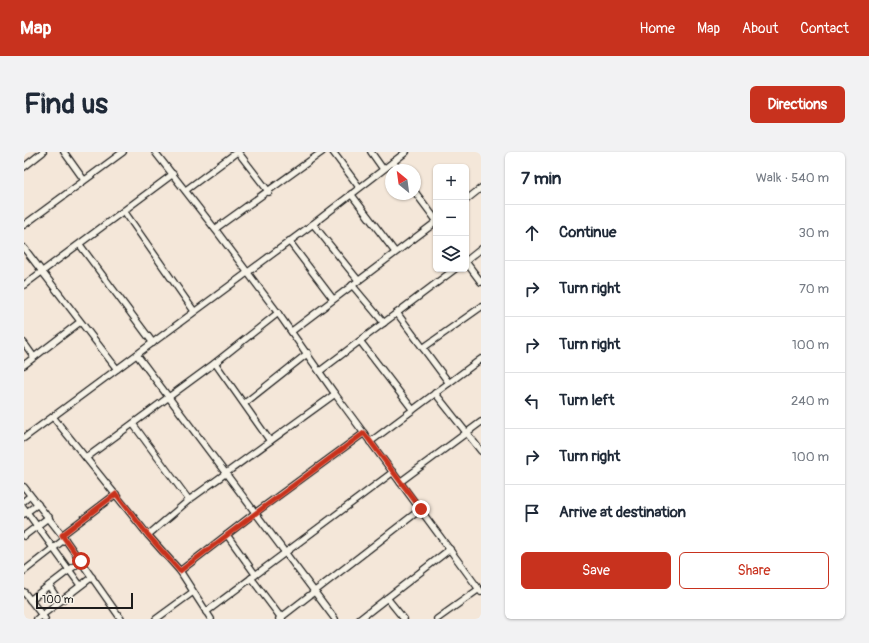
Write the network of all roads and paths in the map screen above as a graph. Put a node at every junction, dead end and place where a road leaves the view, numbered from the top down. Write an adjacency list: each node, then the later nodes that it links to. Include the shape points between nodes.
1 (43, 152): 11 (street)
2 (64, 152): 14 (street)
3 (123, 152): 14 (street)
4 (238, 152): 17 (street); 18 (street)
5 (322, 152): 18 (street)
6 (333, 152): 15 (street)
7 (371, 152): 12 (street)
8 (406, 152): 10 (street)
9 (156, 153): 13 (street)
10 (393, 162): 12 (street)
11 (24, 167)
12 (383, 169): 15 (street)
13 (173, 174): 17 (street); 22 (street)
14 (84, 180): 26 (street)
15 (359, 188): 19 (street)
16 (481, 188): 20 (street)
17 (186, 190): 27 (street)
18 (269, 192): 27 (street)
19 (351, 194): 25 (street); 32 (street)
20 (469, 198)
21 (421, 200): 23 (street)
22 (124, 211): 29 (street); 44 (street)
23 (433, 217)
24 (433, 223): 32 (street)
25 (313, 224): 28 (street); 38 (street)
26 (24, 225)
27 (216, 229): 35 (street)
28 (288, 241): 35 (street); 42 (street)
29 (80, 245): 37 (street); 52 (street)
30 (24, 248): 37 (street)
31 (481, 249): 33 (street)
32 (395, 252): 38 (street)
33 (469, 259)
34 (469, 265): 39 (street)
35 (247, 272): 44 (street); 45 (street)
36 (452, 272): 46 (street)
37 (41, 273): 40 (street); 47 (street)
38 (358, 280): 41 (street)
39 (481, 282)
40 (24, 285)
41 (352, 285): 42 (street); 48 (street)
42 (333, 299): 49 (street)
43 (481, 307): 53 (street)
44 (194, 311): 52 (street)
45 (278, 313): 49 (street); 58 (street)
46 (397, 313): 48 (street); 53 (street)
47 (80, 322): 56 (street); 60 (street)
48 (384, 322): 50 (street)
49 (292, 331): 54 (street)
50 (360, 341): 61 (street); 67 (street)
51 (24, 343): 56 (street)
52 (153, 343): 55 (street)
53 (423, 348): 62 (street)
54 (308, 353): 61 (street); 66 (street)
55 (137, 355): 60 (street); 65 (street)
56 (34, 357): 59 (street)
57 (481, 359): 62 (street)
58 (215, 363): 65 (street); 66 (street)
59 (24, 365)
60 (117, 369): 68 (street)
61 (320, 371): 64 (street)
62 (448, 383): 63 (street)
63 (435, 393): 67 (street); 71 (street)
64 (335, 394): 72 (street); 74 (street)
65 (169, 397): 70 (street); 79 (street)
66 (245, 403): 74 (street)
67 (413, 410): 75 (street)
68 (53, 417): 73 (street); 77 (street)
69 (481, 422): 71 (street)
70 (133, 424): 77 (street); 84 (street)
71 (467, 432): 76 (street); 80 (street)
72 (364, 433): 75 (street); 89 (street)
73 (24, 438)
74 (270, 441): 79 (street)
75 (370, 442): 78 (street)
76 (481, 451)
77 (86, 458): 82 (street)
78 (393, 472): 80 (street); 98 (street)
79 (226, 473): 84 (street); 89 (street)
80 (400, 482): 87 (street)
81 (24, 487): 83 (street)
82 (116, 494): 92 (street); 95 (street)
83 (30, 496): 85 (street); 86 (street)
84 (189, 500): 92 (street)
85 (24, 501)
86 (38, 504): 88 (street); 90 (street)
87 (421, 509): 97 (street); 110 (street)
88 (25, 512): 91 (street)
89 (256, 513): 93 (street); 98 (street)
90 (49, 517): 91 (street); 95 (street)
91 (37, 526): 94 (street); 96 (street)
92 (148, 535): 102 (street)
93 (227, 535): 102 (street); 103 (street)
94 (24, 536)
95 (63, 537): 96 (street); 99 (street)
96 (52, 548): 100 (street); 101 (street)
97 (450, 549): 107 (street); 111 (street)
98 (285, 552): 103 (street); 110 (street)
99 (81, 561): 100 (street); 104 (street)
100 (69, 570): 105 (street); 106 (street)
101 (24, 571)
102 (180, 571): 109 (street)
103 (253, 576): 114 (street); 120 (street)
104 (92, 577): 105 (street); 117 (street)
105 (80, 585): 113 (street)
106 (49, 586): 112 (street); 113 (street)
107 (480, 591): 124 (street)
108 (24, 592): 112 (street)
109 (193, 592): 114 (street); 118 (street)
110 (315, 592): 120 (street); 121 (street)
111 (387, 598): 122 (street); 123 (street)
112 (30, 600): 115 (street)
113 (60, 601): 115 (street)
114 (206, 612): 119 (street)
115 (44, 617): 116 (street)
116 (37, 619)
117 (121, 619)
118 (156, 619)
119 (211, 619)
120 (281, 619)
121 (335, 619)
122 (360, 619)
123 (404, 619)
124 (437, 619)

